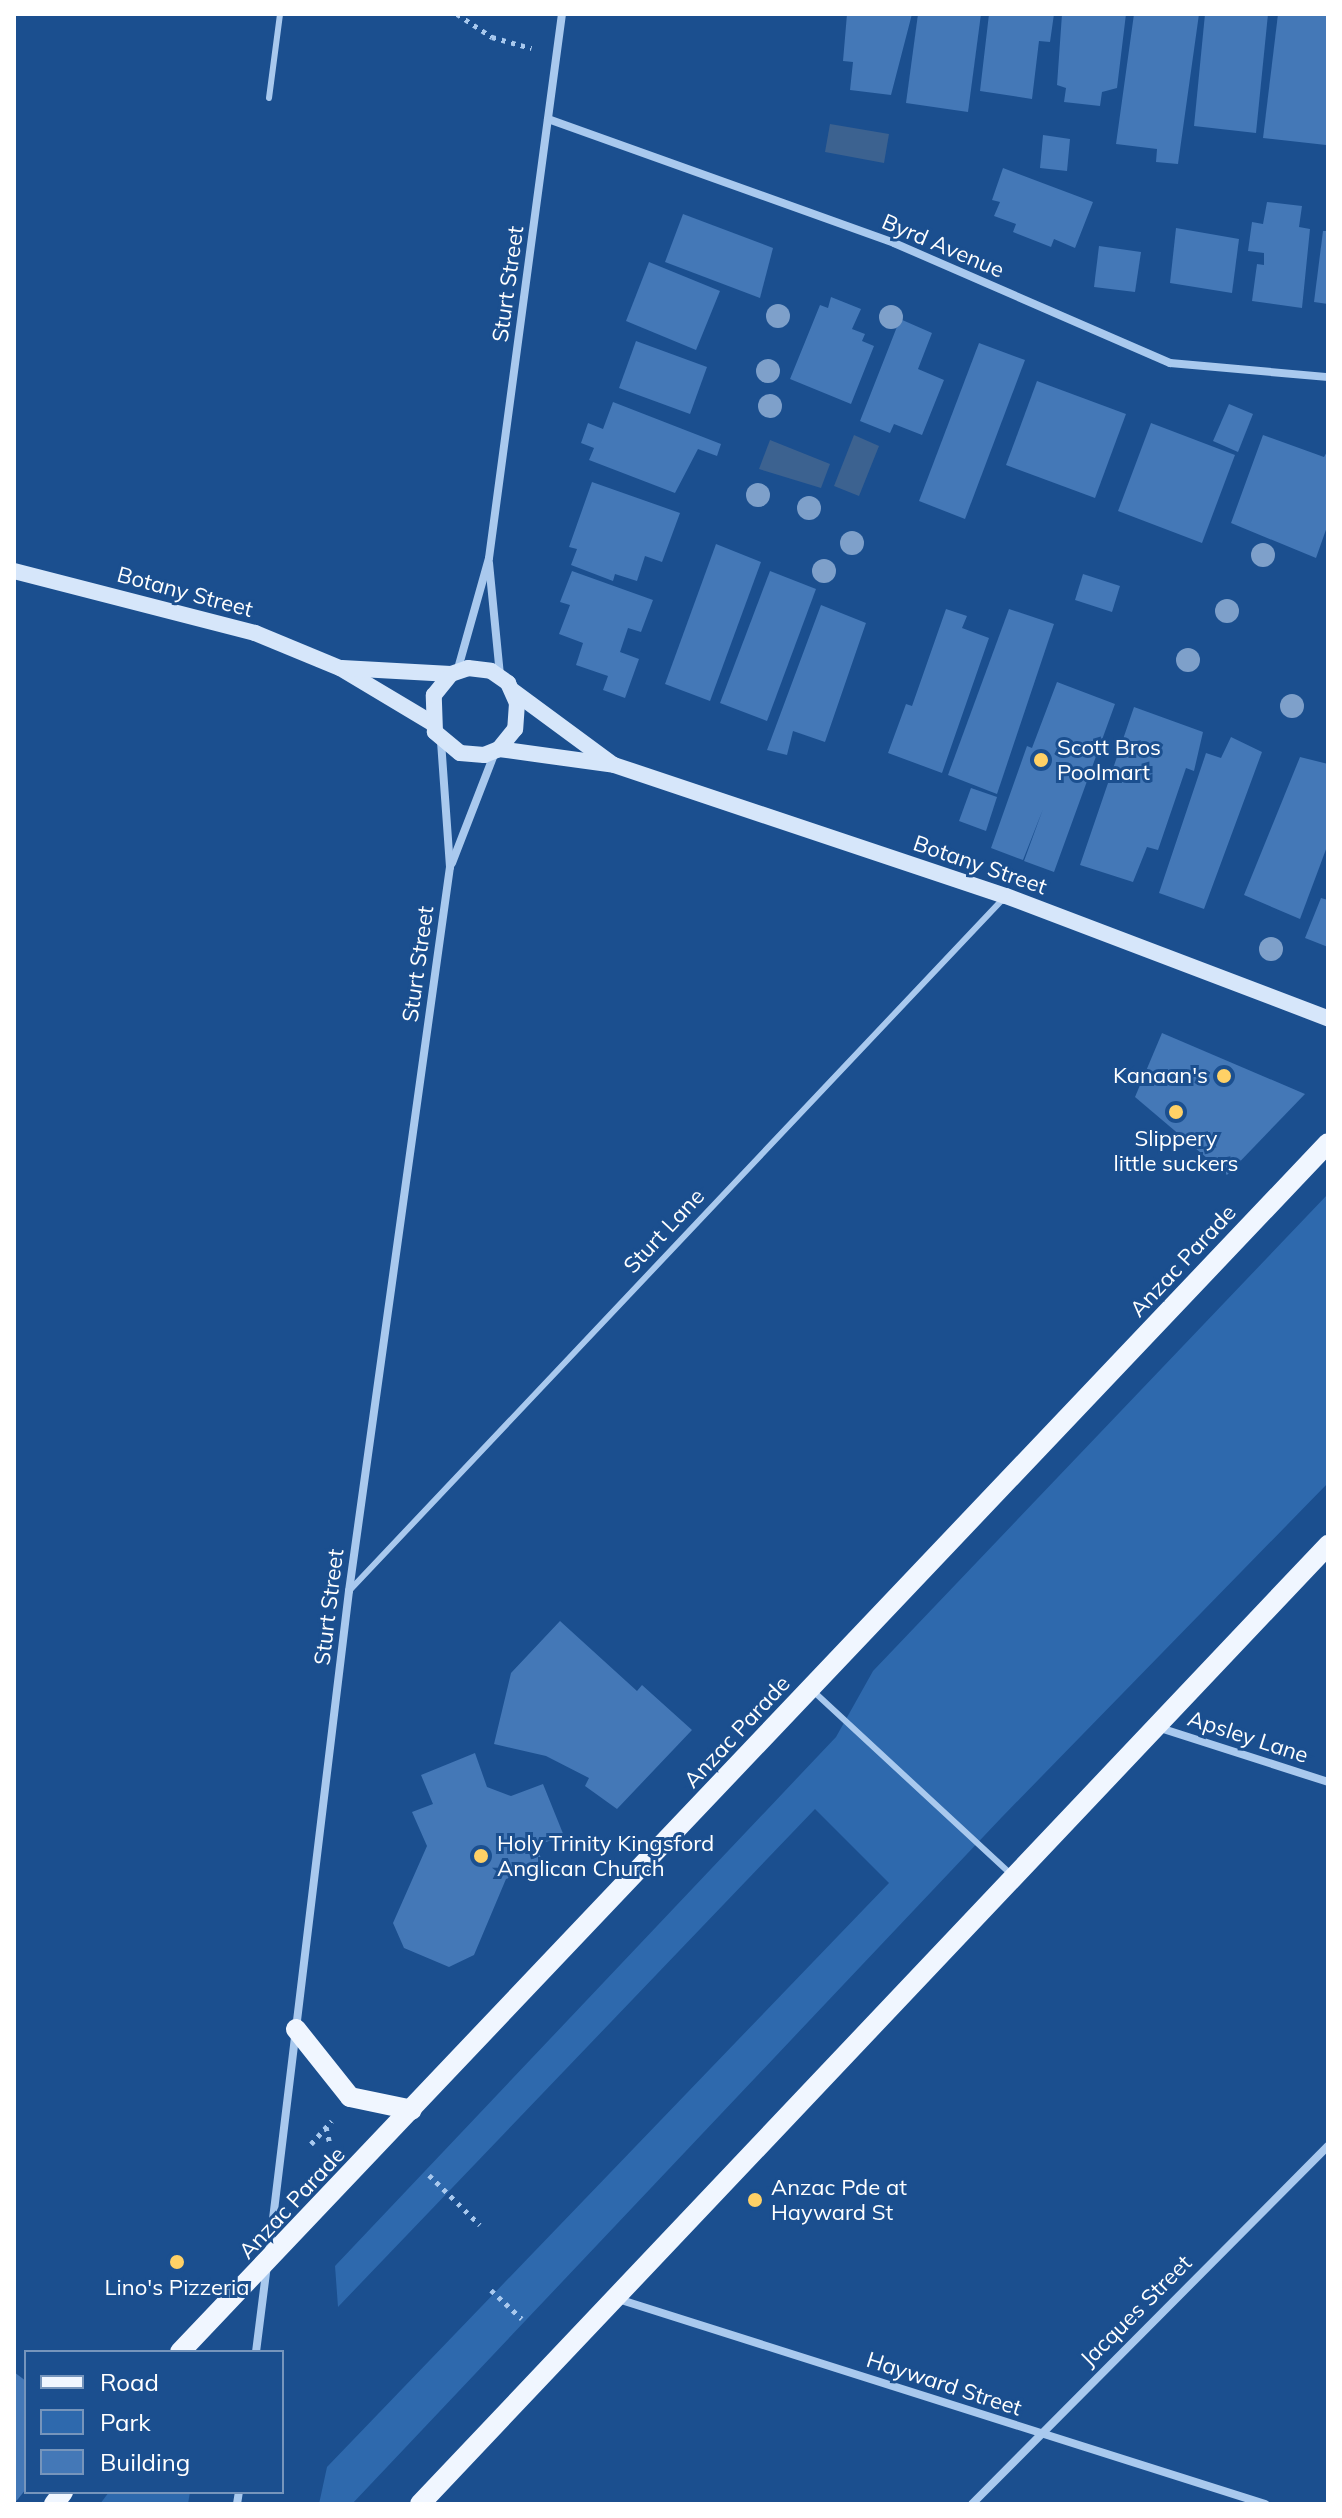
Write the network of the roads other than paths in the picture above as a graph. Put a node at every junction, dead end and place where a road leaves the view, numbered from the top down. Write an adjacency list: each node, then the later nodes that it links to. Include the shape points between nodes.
1 (280, 14): 3 (lane)
2 (562, 14): 4 (street, Sturt Street)
3 (269, 98)
4 (548, 119): 5 (street, Byrd Avenue, via 894,243 1170,363); 6 (street, Sturt Street)
5 (1328, 377)
6 (489, 558): 9 (street, Sturt Street); 10 (street, Sturt Street)
7 (14, 571): 8 (street, Botany Street, via 193,614)
8 (340, 668): 9 (street, Botany Street); 12 (street, Botany Street)
9 (454, 673): 10 (street, via 479,668); 12 (street, via 434,695)
10 (500, 676): 11 (street)
11 (513, 691): 14 (street, via 518,717); 15 (street, Botany Street)
12 (432, 723): 13 (street)
13 (441, 740): 14 (street, via 472,756); 16 (street, Sturt Street)
14 (497, 750): 15 (street, Botany Street); 16 (street, Sturt Street)
15 (614, 765): 17 (street, Botany Street)
16 (450, 867): 21 (street, Sturt Street)
17 (1006, 896): 18 (street, Botany Street); 21 (lane, Sturt Lane)
18 (1328, 1018)
19 (1328, 1143): 22 (main road, Anzac Parade)
20 (1328, 1545): 23 (main road)
21 (349, 1591): 26 (street, Sturt Street)
22 (811, 1688): 25 (lane); 27 (main road, Anzac Parade)
23 (1157, 1727): 24 (street, Apsley Lane); 25 (main road)
24 (1328, 1782)
25 (1012, 1875): 30 (main road)
26 (296, 2029): 27 (main road, via 350,2097); 29 (street, Sturt Street)
27 (412, 2110): 29 (main road, Anzac Parade)
28 (1328, 2146): 33 (street, Jacques Street)
29 (267, 2266): 31 (main road, Anzac Parade); 32 (street, Sturt Street)
30 (612, 2298): 33 (street, Hayward Street); 34 (main road)
31 (182, 2350)
32 (256, 2350)
33 (1039, 2433): 35 (street, Jacques Street); 36 (street, Hayward Street)
34 (420, 2504)
35 (972, 2504)
36 (1265, 2504)

